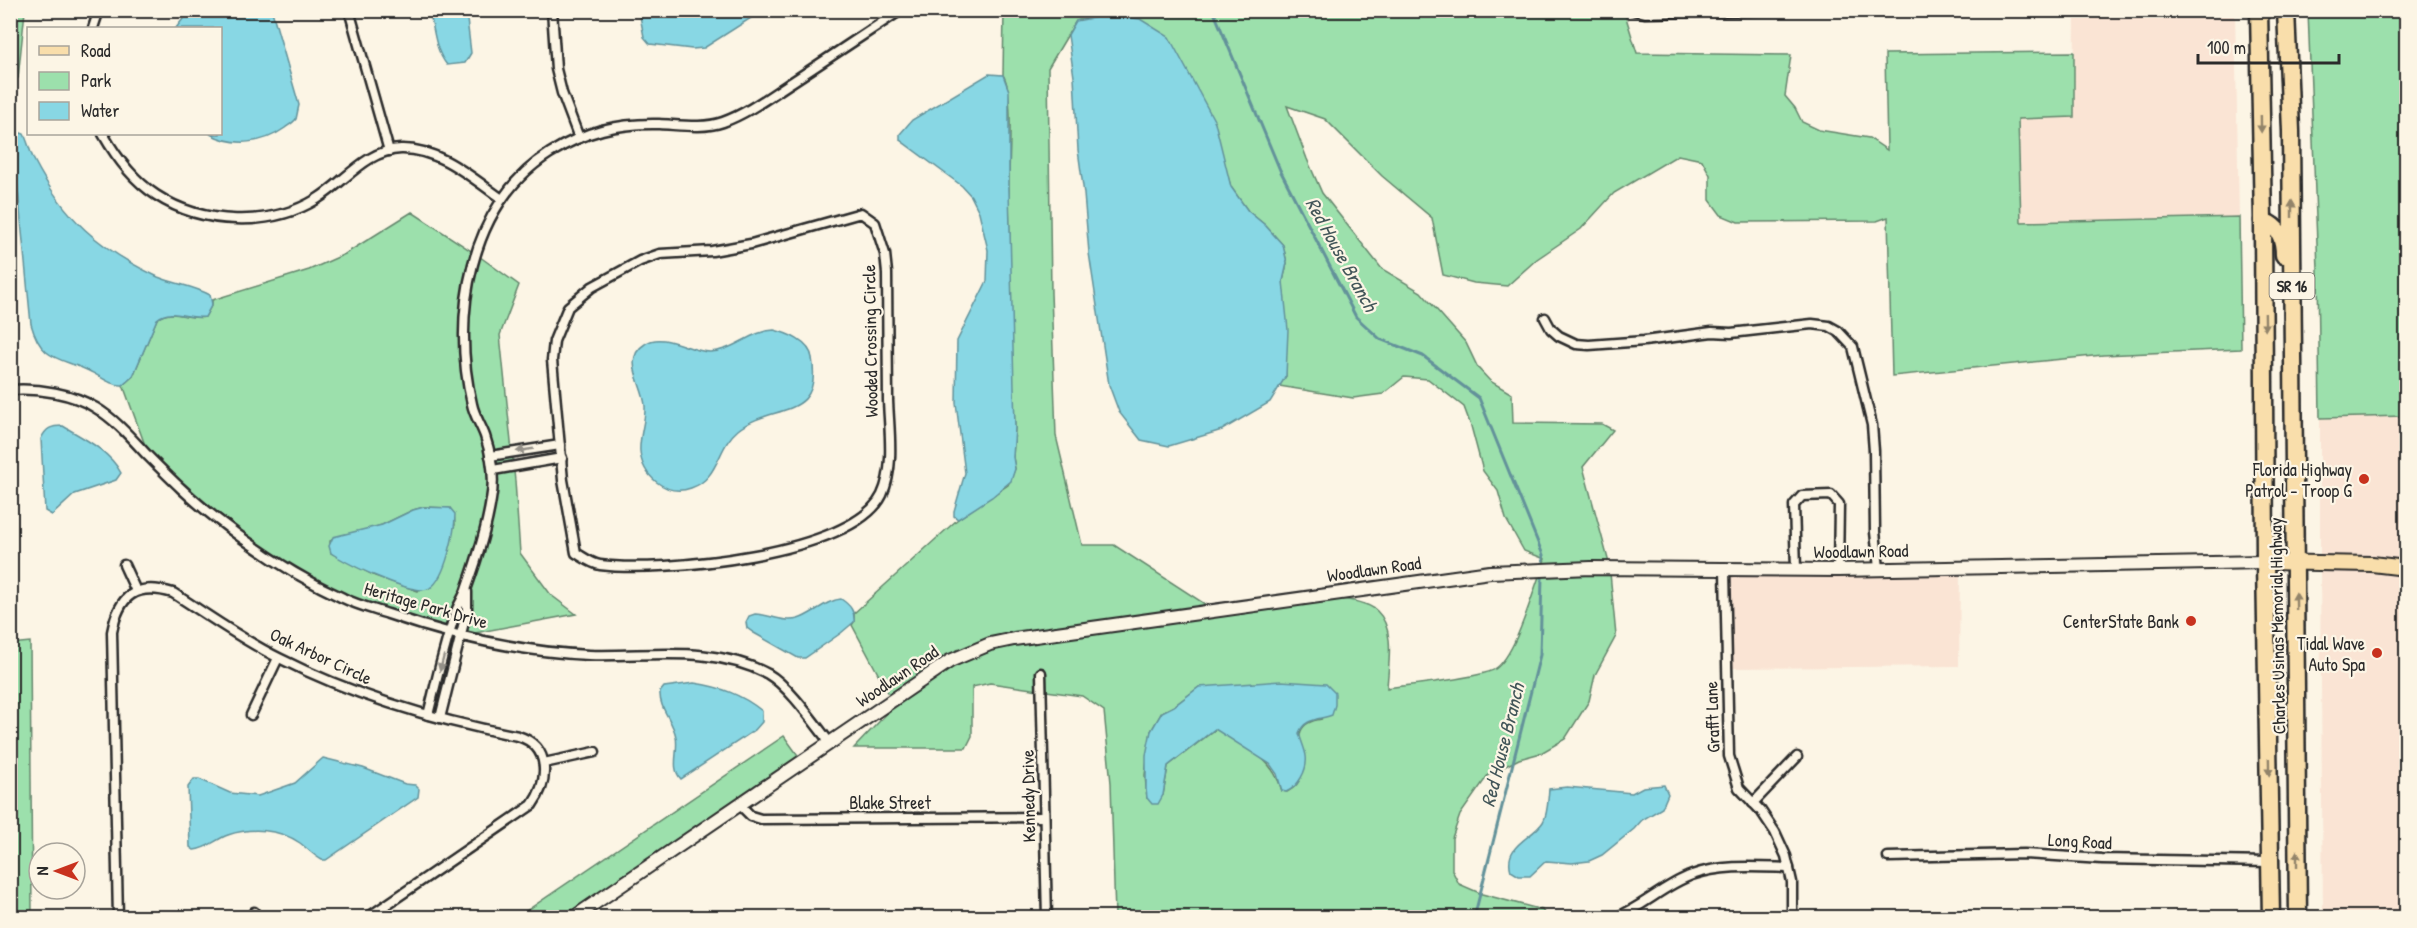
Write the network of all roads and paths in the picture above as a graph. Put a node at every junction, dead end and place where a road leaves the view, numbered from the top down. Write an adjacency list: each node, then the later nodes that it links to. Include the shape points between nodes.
1 (99, 10): 9 (street)
2 (349, 10): 12 (street)
3 (552, 10): 11 (street, via 556,69)
4 (901, 10): 11 (street, via 754,106 722,122 697,126 616,125)
5 (1784, 10): 8 (street)
6 (2259, 10): 14 (highway, Charles Usinas Memorial Highway / SR 16, one-way to 14)
7 (2286, 10): 17 (highway, Charles Usinas Memorial Highway / SR 16, one-way to 7)
8 (1635, 11)
9 (93, 27)
10 (104, 135): 12 (street, via 133,176 156,195 217,218 280,215 315,200 360,164)
11 (579, 138): 13 (street, via 523,173)
12 (389, 151): 13 (street, via 413,149 439,157)
13 (502, 199): 19 (street, via 475,259 463,331 472,406)
14 (2263, 221): 17 (highway, via 2271,224 2284,241 2286,384); 22 (highway, Charles Usinas Memorial Highway / SR 16, one-way to 22)
15 (1545, 318): 25 (street, via 1558,336 1589,345 1812,324 1838,331 1853,347 1870,416)
16 (10, 390): 32 (street, Heritage Park Drive, via 44,390 95,407 216,518 276,561 344,599)
17 (2294, 435): 23 (highway, Charles Usinas Memorial Highway / SR 16)
18 (560, 445): 19 (street, one-way to 19); 20 (street, Wooded Crossing Circle); 20 (street, Wooded Crossing Circle, via 552,360 554,341 568,307 592,287 660,254 751,244 861,213 875,223 885,254 889,459 881,496 869,511 827,536 746,558 712,563 598,565 576,553 562,480)
19 (490, 456): 21 (street)
20 (562, 458): 21 (street)
21 (493, 470): 30 (street, via 491,500)
22 (2265, 562): 23 (main road); 25 (street, Woodlawn Road); 47 (highway, Charles Usinas Memorial Highway / SR 16, one-way to 47)
23 (2296, 562): 26 (main road); 56 (highway, Charles Usinas Memorial Highway / SR 16, one-way to 23)
24 (124, 565): 31 (street)
25 (1879, 568): 29 (street, Woodlawn Road)
26 (2406, 568)
27 (1796, 569): 28 (street, Woodlawn Road); 29 (street, Woodlawn Road); 29 (street, via 1794,505 1802,496 1831,495 1839,504)
28 (1725, 570): 39 (street, Woodlawn Road, via 1591,568 1490,572 1014,639 979,647 950,662); 43 (street, Grafft Lane, via 1729,756 1739,788)
29 (1838, 570)
30 (467, 588): 32 (street); 33 (street)
31 (136, 591): 34 (street, Oak Arbor Circle, via 155,588 173,593); 49 (street, via 115,616 112,633)
32 (450, 632): 33 (street, Heritage Park Drive); 37 (street, one-way to 37)
33 (461, 634): 38 (street); 39 (street, Heritage Park Drive, via 538,651 589,655 696,653 737,662 770,675)
34 (278, 658): 36 (street); 37 (street, Oak Arbor Circle, via 380,701)
35 (1041, 673): 45 (street, Kennedy Drive)
36 (251, 715)
37 (428, 715): 38 (street, Oak Arbor Circle)
38 (440, 718): 42 (street, Oak Arbor Circle, via 527,738)
39 (830, 743): 44 (street, Woodlawn Road)
40 (595, 752): 42 (street)
41 (1797, 757): 43 (street)
42 (544, 763): 50 (street, via 541,792 532,805)
43 (1753, 803): 48 (street, Grafft Lane, via 1775,832)
44 (741, 805): 45 (street, Blake Street, via 751,816 761,819); 51 (street, Woodlawn Road)
45 (1044, 817): 52 (street, Kennedy Drive)
46 (1888, 857): 47 (street, Long Road, via 2024,854)
47 (2270, 862): 55 (highway, Charles Usinas Memorial Highway / SR 16)
48 (1789, 868): 53 (street, via 1723,868 1692,875); 54 (street, Grafft Lane)
49 (118, 918)
50 (367, 918)
51 (573, 918)
52 (1047, 918)
53 (1615, 918)
54 (1792, 918)
55 (2271, 918)
56 (2298, 918)

